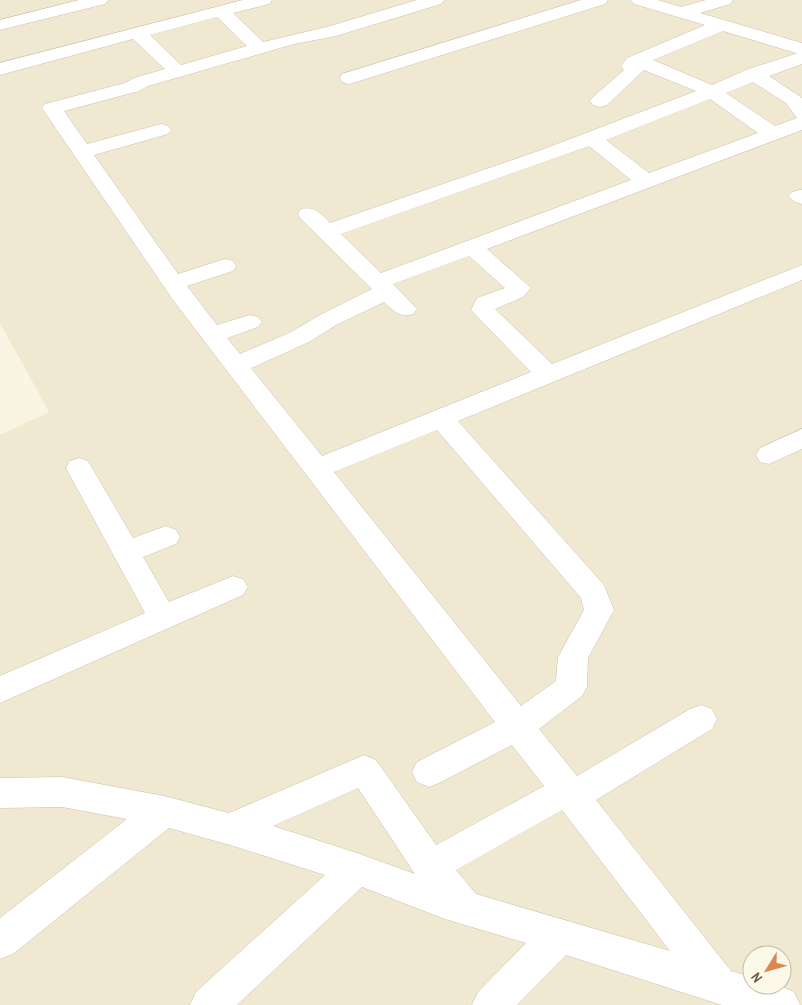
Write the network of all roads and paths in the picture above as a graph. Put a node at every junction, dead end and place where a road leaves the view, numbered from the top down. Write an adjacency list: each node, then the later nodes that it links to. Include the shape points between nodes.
1 (99, 0): 7 (street)
2 (263, 0): 8 (street)
3 (435, 0): 13 (street, via 330,32)
4 (599, 0): 23 (street)
5 (640, 0): 9 (street)
6 (724, 0): 9 (street)
7 (61, 4): 11 (street); 14 (street)
8 (220, 11): 12 (street); 15 (street)
9 (683, 12): 10 (street)
10 (723, 24): 16 (street); 19 (street)
11 (0, 25)
12 (137, 33): 14 (street); 21 (street)
13 (292, 39): 15 (street); 17 (street)
14 (94, 44): 20 (street)
15 (260, 48): 21 (street)
16 (802, 49)
17 (307, 51)
18 (802, 58): 22 (street)
19 (636, 60): 24 (street); 26 (street, via 630,66 635,70 602,100)
20 (0, 69)
21 (177, 71): 31 (street, via 132,87 52,108)
22 (753, 74): 24 (street); 25 (street, via 793,100)
23 (349, 78)
24 (711, 91): 26 (street); 29 (street)
25 (802, 114)
26 (647, 118): 30 (street)
27 (802, 123): 29 (street)
28 (161, 130): 31 (street)
29 (773, 134): 32 (street)
30 (592, 139): 32 (street); 34 (street)
31 (81, 152): 38 (street)
32 (646, 181): 35 (street)
33 (310, 214): 34 (street)
34 (328, 232): 39 (street)
35 (472, 247): 39 (street); 44 (street, via 519,288 485,303 483,310)
36 (225, 266): 38 (street)
37 (802, 272): 44 (street)
38 (172, 283): 42 (street)
39 (383, 286): 40 (street); 43 (street, via 300,337)
40 (405, 309)
41 (250, 322): 42 (street)
42 (212, 335): 43 (street)
43 (235, 364): 49 (street)
44 (547, 374): 45 (street)
45 (441, 418): 49 (street); 56 (street, via 594,593 599,610 574,657 571,687)
46 (802, 438): 47 (street)
47 (769, 455)
48 (79, 468): 51 (street)
49 (316, 469): 56 (street)
50 (166, 537): 51 (street)
51 (126, 552): 53 (street)
52 (233, 587): 53 (street)
53 (163, 618): 54 (street)
54 (0, 688)
55 (701, 718): 59 (street)
56 (517, 724): 57 (street); 59 (street)
57 (428, 772)
58 (0, 793): 60 (street, via 62,792)
59 (570, 794): 62 (street); 67 (street)
60 (164, 811): 61 (street); 66 (street)
61 (230, 829): 62 (street, via 364,770); 63 (street)
62 (430, 866): 64 (street)
63 (357, 869): 64 (street); 68 (street)
64 (464, 907): 65 (street)
65 (560, 935): 67 (street); 69 (street)
66 (0, 940)
67 (719, 985): 70 (street)
68 (208, 1005)
69 (491, 1005)
70 (781, 1005)

